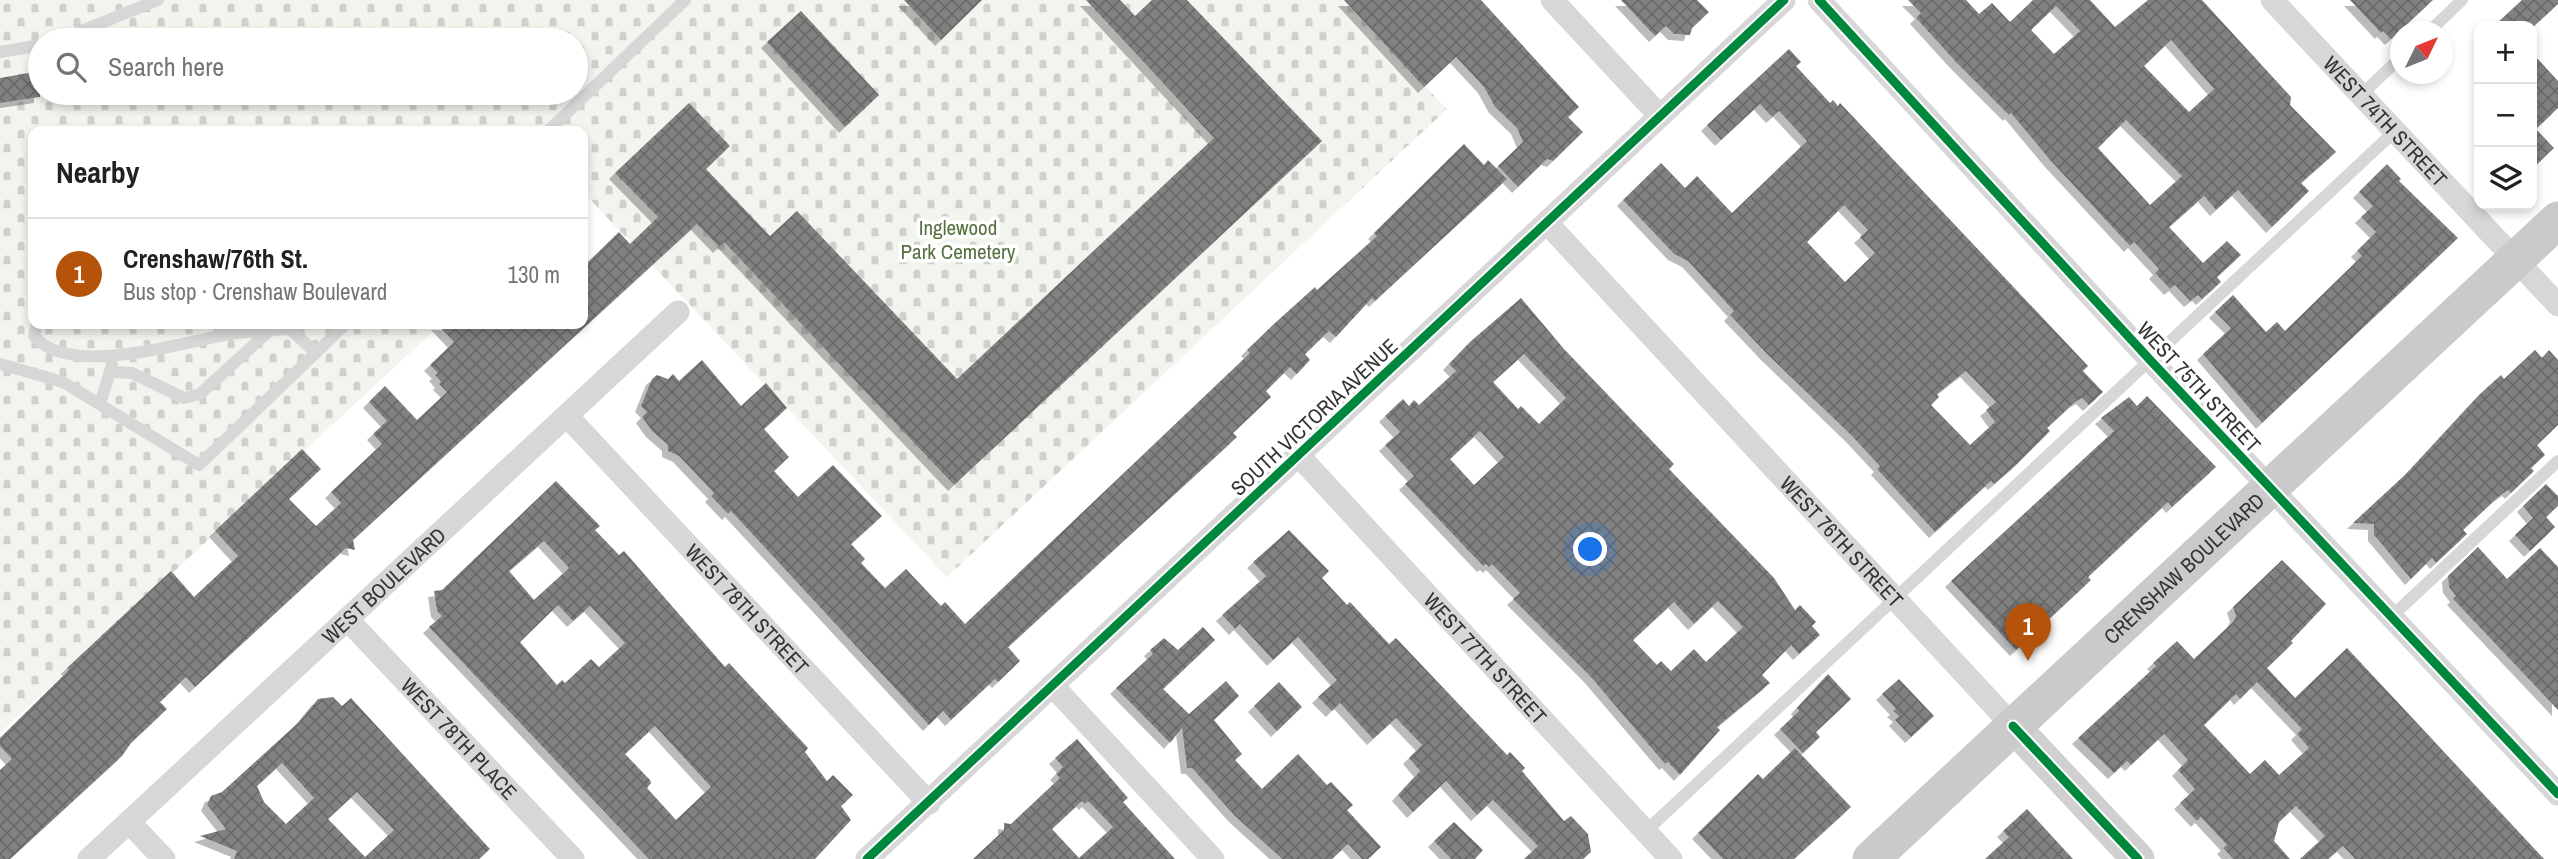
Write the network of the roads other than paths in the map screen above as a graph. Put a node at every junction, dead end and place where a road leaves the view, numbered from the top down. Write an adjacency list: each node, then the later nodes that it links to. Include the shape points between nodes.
1 (158, 0): 9 (lane)
2 (685, 0): 13 (lane)
3 (1552, 0): 16 (street)
4 (1784, 0): 16 (street, SOUTH VICTORIA AVENUE)
5 (1819, 0): 31 (street, WEST 75TH STREET)
6 (2272, 0): 14 (street, WEST 74TH STREET)
7 (2462, 0): 8 (lane)
8 (2440, 21)
9 (89, 28)
10 (28, 47): 11 (lane)
11 (0, 52)
12 (2390, 68): 14 (lane)
13 (588, 93)
14 (2360, 96): 18 (street, WEST 74TH STREET)
15 (575, 105): 17 (lane)
16 (1660, 116): 20 (street, SOUTH VICTORIA AVENUE)
17 (553, 126)
18 (2395, 132): 21 (street, WEST 74TH STREET); 31 (lane)
19 (2558, 220): 21 (main road, CRENSHAW BOULEVARD)
20 (1546, 223): 36 (street, SOUTH VICTORIA AVENUE); 39 (street, WEST 76TH STREET)
21 (2516, 261): 22 (street, WEST 74TH STREET); 38 (main road, CRENSHAW BOULEVARD)
22 (2558, 305)
23 (678, 312): 35 (street, WEST BOULEVARD)
24 (36, 329): 30 (lane, via 34,336 42,345 76,356)
25 (280, 329): 28 (lane)
26 (292, 329): 29 (lane)
27 (341, 329): 29 (lane)
28 (270, 331): 30 (lane); 33 (lane, via 200,394 184,398 132,373)
29 (316, 353): 34 (lane, via 199,464)
30 (114, 355): 33 (lane)
31 (2151, 361): 38 (street, WEST 75TH STREET); 39 (lane)
32 (0, 364): 34 (lane, via 63,382)
33 (111, 372): 34 (lane)
34 (100, 404)
35 (567, 415): 41 (street, WEST BOULEVARD); 45 (street, WEST 78TH STREET)
36 (1299, 456): 42 (street, SOUTH VICTORIA AVENUE); 47 (street, WEST 77TH STREET)
37 (2558, 461): 40 (lane)
38 (2272, 490): 40 (street, WEST 75TH STREET); 43 (main road, CRENSHAW BOULEVARD)
39 (1894, 599): 43 (street, WEST 76TH STREET); 47 (lane)
40 (2390, 618): 44 (street, WEST 75TH STREET)
41 (347, 619): 46 (street, WEST BOULEVARD); 50 (street, WEST 78TH PLACE)
42 (1052, 685): 45 (street, SOUTH VICTORIA AVENUE); 52 (street)
43 (2013, 726): 54 (main road, CRENSHAW BOULEVARD); 55 (street, WEST 76TH STREET)
44 (2558, 794)
45 (929, 803): 51 (street, SOUTH VICTORIA AVENUE)
46 (129, 822): 48 (street, WEST BOULEVARD); 49 (street)
47 (1645, 832): 53 (street, WEST 77TH STREET)
48 (89, 859)
49 (164, 859)
50 (573, 859)
51 (867, 859)
52 (1213, 859)
53 (1671, 859)
54 (1871, 859)
55 (2138, 859)

